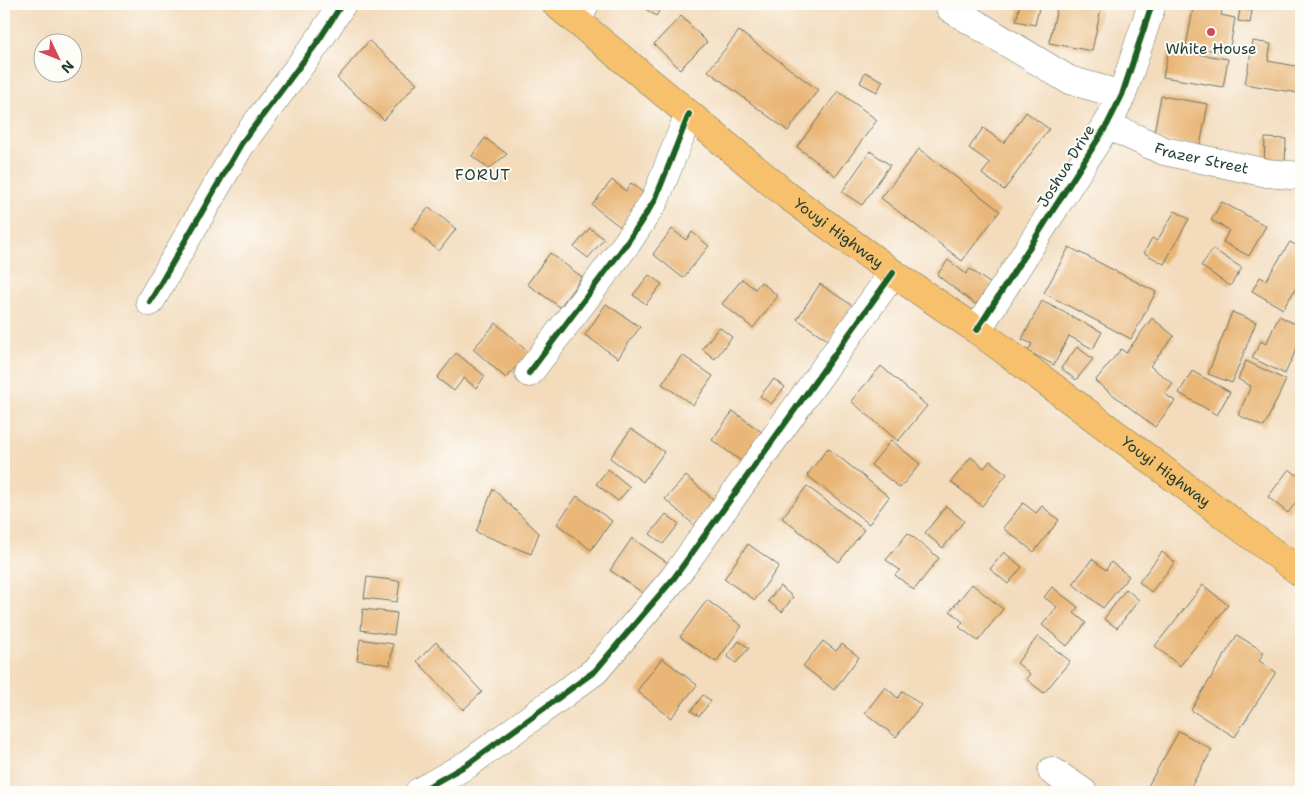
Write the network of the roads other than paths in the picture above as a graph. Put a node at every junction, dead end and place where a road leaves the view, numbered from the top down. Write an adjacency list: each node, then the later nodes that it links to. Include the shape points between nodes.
1 (342, 4): 11 (street, via 317,43 241,144)
2 (556, 4): 5 (main road, Youyi Highway)
3 (1152, 4): 6 (street, Joshua Drive)
4 (950, 8): 6 (street, via 1069,80)
5 (581, 12): 7 (main road, Youyi Highway)
6 (1122, 95): 8 (street, Joshua Drive)
7 (689, 114): 10 (main road, Youyi Highway, via 788,196); 13 (street, via 655,200 627,244)
8 (1107, 125): 9 (street, Frazer Street, via 1164,152 1267,173); 12 (street, Joshua Drive)
9 (1301, 176)
10 (893, 273): 12 (main road, Youyi Highway); 16 (street, via 674,578 595,671 468,764)
11 (150, 302)
12 (977, 330): 14 (main road, Youyi Highway)
13 (529, 373)
14 (1301, 573)
15 (1052, 771): 17 (street)
16 (419, 792)
17 (1083, 792)

